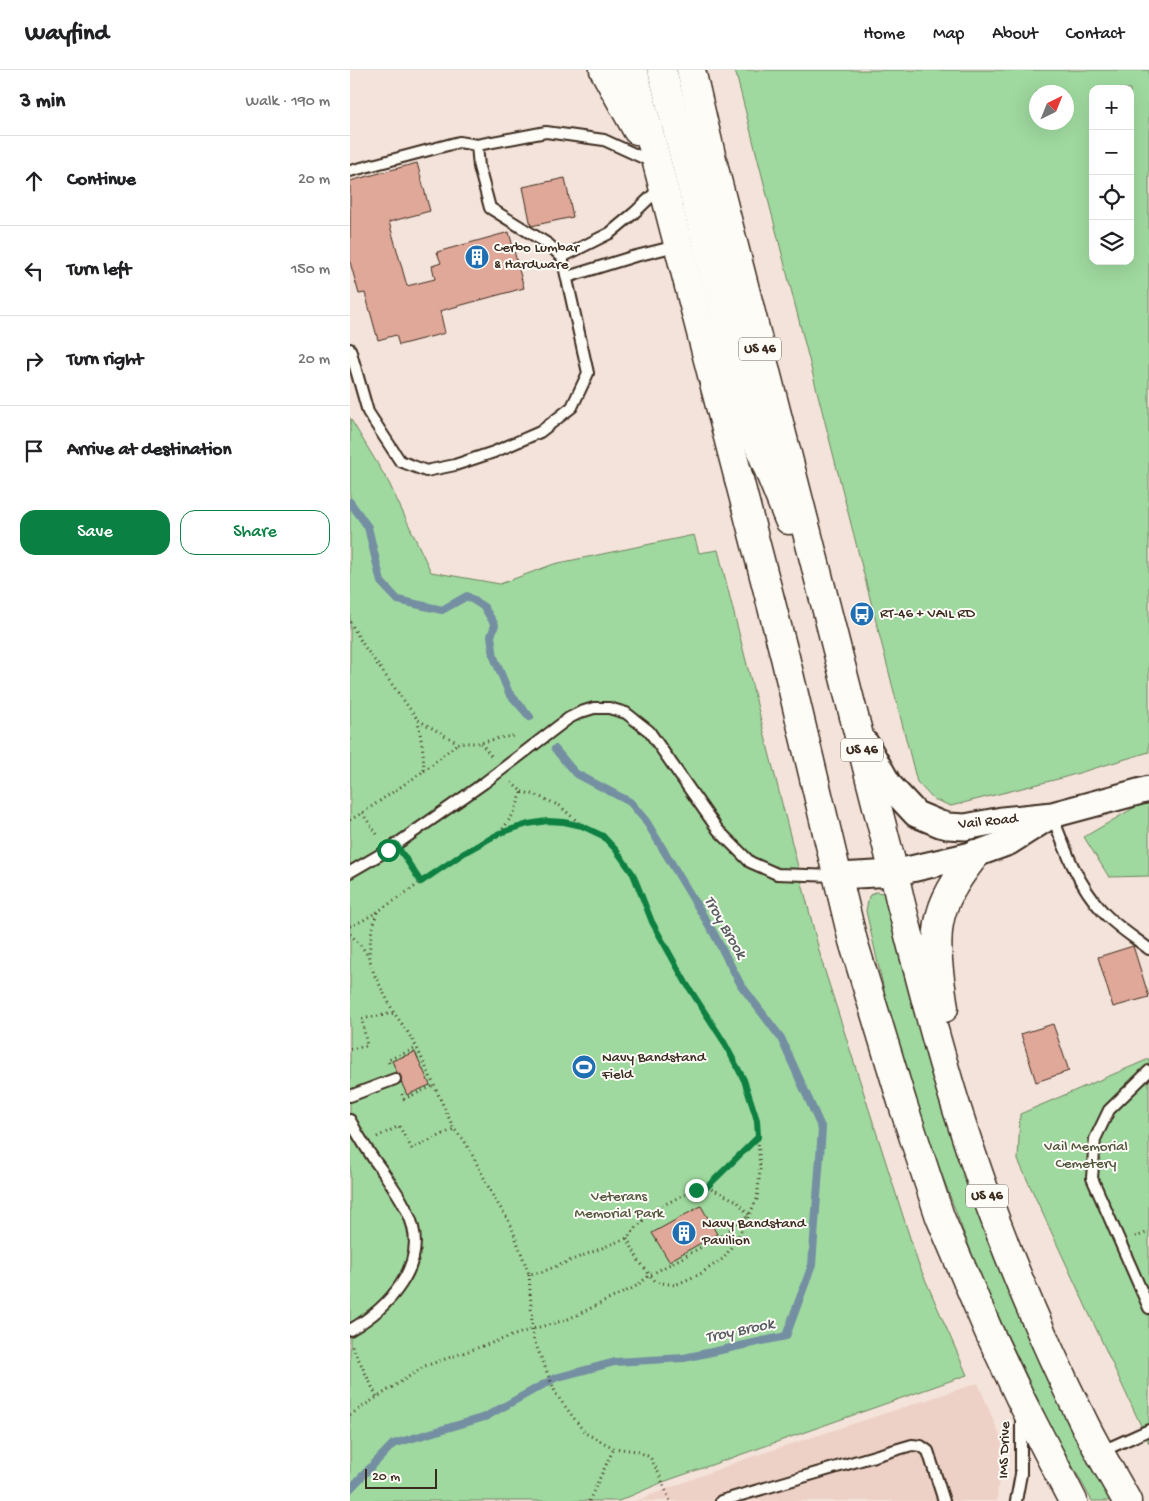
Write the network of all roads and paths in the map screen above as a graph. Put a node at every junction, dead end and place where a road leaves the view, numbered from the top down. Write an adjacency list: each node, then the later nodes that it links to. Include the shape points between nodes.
1 (604, 70): 7 (highway)
2 (633, 70): 7 (highway)
3 (662, 70): 13 (highway, via 757,441)
4 (691, 70): 13 (highway, US 46)
5 (477, 146): 6 (lane, via 459,142); 7 (lane, via 546,132 604,140); 9 (lane, via 490,208 548,244)
6 (350, 171)
7 (658, 174): 8 (highway); 9 (lane, via 634,213 610,233)
8 (678, 246): 10 (lane); 33 (highway, via 785,657)
9 (562, 257): 10 (lane)
10 (567, 277): 11 (lane, via 588,373 572,407 540,432 455,465 426,471 400,461 368,412)
11 (350, 348)
12 (350, 622): 14 (path)
13 (831, 628): 15 (highway, US 46)
14 (418, 720): 17 (path); 20 (path)
15 (856, 724): 25 (street, Vail Road, via 889,785 916,814 944,825 965,827); 32 (highway, US 46)
16 (514, 736): 18 (path)
17 (458, 743): 18 (path); 20 (path)
18 (481, 743): 19 (path)
19 (493, 758)
20 (424, 771): 24 (path)
21 (510, 782): 23 (path)
22 (1149, 789): 25 (street, Vail Road)
23 (522, 792): 27 (path, via 560,806); 28 (path, via 514,813)
24 (362, 813): 26 (path); 29 (path)
25 (1052, 815): 30 (street, Vail Road, via 1009,842); 38 (lane, via 1068,857 1086,891 1105,915)
26 (350, 820)
27 (582, 826): 28 (path, via 547,821); 48 (path, via 603,836 633,874 652,922 744,1080 757,1120)
28 (500, 833): 34 (path)
29 (392, 847): 31 (lane); 33 (lane, via 560,724 581,712 610,708 626,713 649,731 718,830 750,862 777,874); 34 (path)
30 (976, 854): 32 (street, Vail Road); 45 (highway, via 949,893 938,931 938,964)
31 (350, 872)
32 (894, 873): 33 (street, Vail Road); 45 (highway, US 46)
33 (838, 876): 60 (highway, via 853,941 940,1217)
34 (421, 882): 35 (path)
35 (377, 912): 36 (path); 39 (path)
36 (350, 926)
37 (350, 934): 39 (path)
38 (1149, 949)
39 (369, 957): 40 (path)
40 (394, 1013): 41 (path, via 362,1019 366,1046); 47 (path, via 417,1048)
41 (350, 1049)
42 (1149, 1071): 55 (lane, via 1109,1110 1094,1139 1092,1178)
43 (395, 1079): 44 (lane)
44 (350, 1096)
45 (958, 1111): 66 (highway, US 46, via 1011,1260 1049,1351)
46 (350, 1120): 49 (lane)
47 (454, 1129): 49 (path, via 412,1149 399,1126); 53 (path, via 471,1152 510,1223)
48 (758, 1137): 50 (path); 51 (path, via 760,1171 757,1199)
49 (364, 1144): 57 (lane, via 407,1208 414,1228 415,1248 407,1275 393,1296)
50 (707, 1187): 51 (path, via 737,1201); 52 (path, via 657,1208)
51 (749, 1216): 54 (path, via 720,1237); 54 (path, via 724,1258 700,1274 675,1285 656,1282)
52 (627, 1238): 53 (path, via 542,1272); 54 (path)
53 (529, 1274): 56 (path)
54 (650, 1275): 56 (path, via 636,1286 566,1320)
55 (1149, 1308)
56 (532, 1329): 59 (path, via 425,1366); 65 (path, via 556,1394 586,1433)
57 (350, 1330)
58 (350, 1341): 59 (path)
59 (377, 1397): 62 (path)
60 (1021, 1400): 71 (lane, IMS Drive, via 1021,1474); 72 (highway)
61 (350, 1409): 62 (path)
62 (355, 1411): 63 (path)
63 (350, 1415)
64 (1149, 1430): 66 (lane)
65 (614, 1448): 67 (path); 68 (path, via 650,1457)
66 (1100, 1452): 73 (highway, US 46)
67 (589, 1501)
68 (670, 1501)
69 (721, 1501): 70 (lane, via 912,1445 928,1451)
70 (944, 1501)
71 (1016, 1501)
72 (1073, 1501)
73 (1128, 1501)

